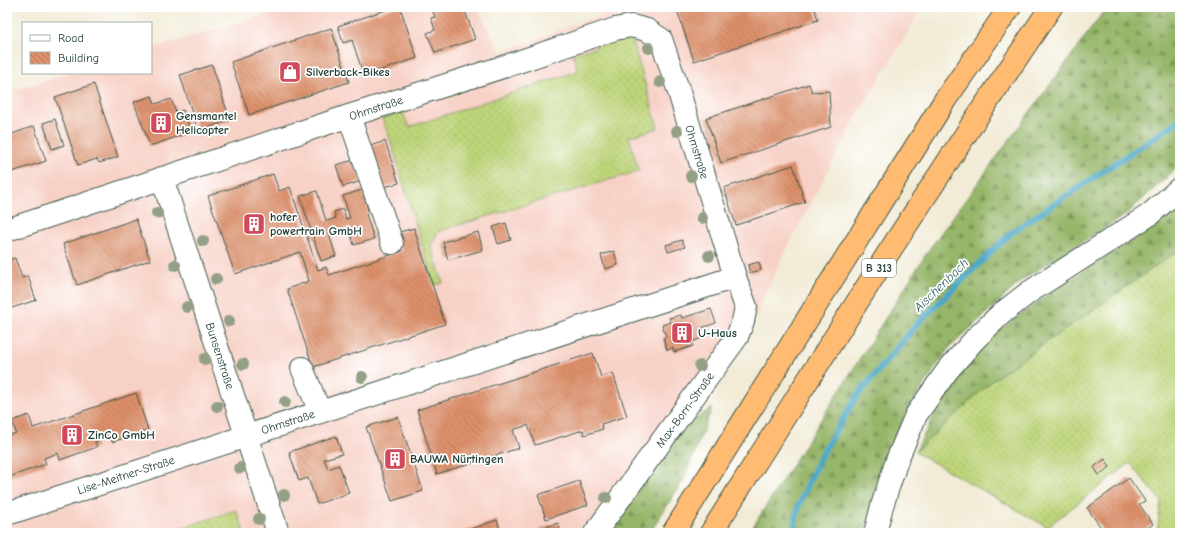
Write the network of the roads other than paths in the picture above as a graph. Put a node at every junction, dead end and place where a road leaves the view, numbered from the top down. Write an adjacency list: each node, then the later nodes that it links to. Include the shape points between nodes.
1 (1010, 7): 15 (highway, B 313, via 945,100)
2 (1051, 7): 16 (highway, B 313, via 974,120)
3 (349, 116): 4 (street, Ohmstraße); 7 (street); 8 (street, Ohmstraße, via 615,29 631,26 647,30 661,39)
4 (162, 178): 6 (street); 11 (street, Bunsenstraße)
5 (1180, 188): 17 (street, via 1149,215 1028,293 1001,314 947,371 916,415 897,460)
6 (7, 230)
7 (392, 243)
8 (735, 277): 10 (street, Ohmstraße); 14 (street, Max-Born-Straße, via 746,307 737,337)
9 (302, 368): 10 (street)
10 (320, 412): 11 (street, Ohmstraße)
11 (246, 436): 12 (street, Lise-Meitner-Straße); 13 (street, Bunsenstraße)
12 (7, 514)
13 (278, 533)
14 (595, 533)
15 (673, 533)
16 (711, 533)
17 (875, 533)

